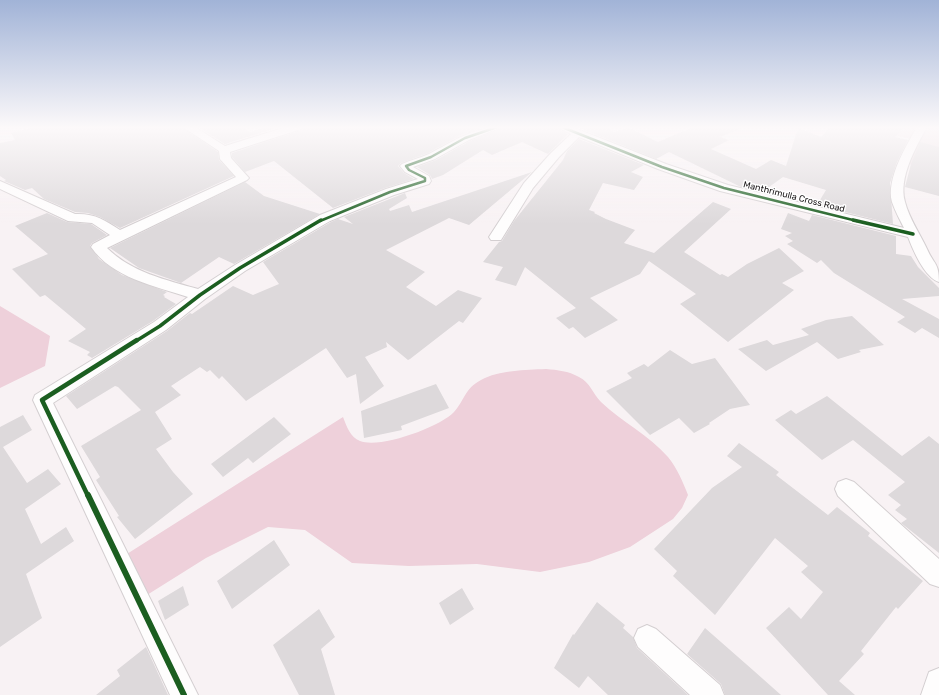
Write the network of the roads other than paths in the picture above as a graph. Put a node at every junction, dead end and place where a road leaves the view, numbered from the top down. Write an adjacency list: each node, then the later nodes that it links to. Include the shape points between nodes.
1 (226, 159): 8 (street, via 243,178)
2 (422, 159): 11 (street, via 406,166 425,178 424,182 390,192 325,218 240,268)
3 (551, 159): 9 (street, via 528,186)
4 (643, 159): 7 (street, Manthrimulla Cross Road, via 724,188)
5 (904, 159): 7 (street, via 899,180 898,201)
6 (0, 185): 8 (street, via 73,218 86,217 97,220)
7 (913, 234): 10 (street, via 924,258)
8 (119, 236): 11 (street, via 98,247 113,262 137,274)
9 (496, 237)
10 (939, 277)
11 (200, 295): 16 (street, via 160,326 42,400)
12 (846, 489): 13 (street)
13 (939, 575)
14 (647, 638): 17 (street)
15 (939, 682): 18 (street)
16 (184, 695)
17 (710, 695)
18 (935, 695)

